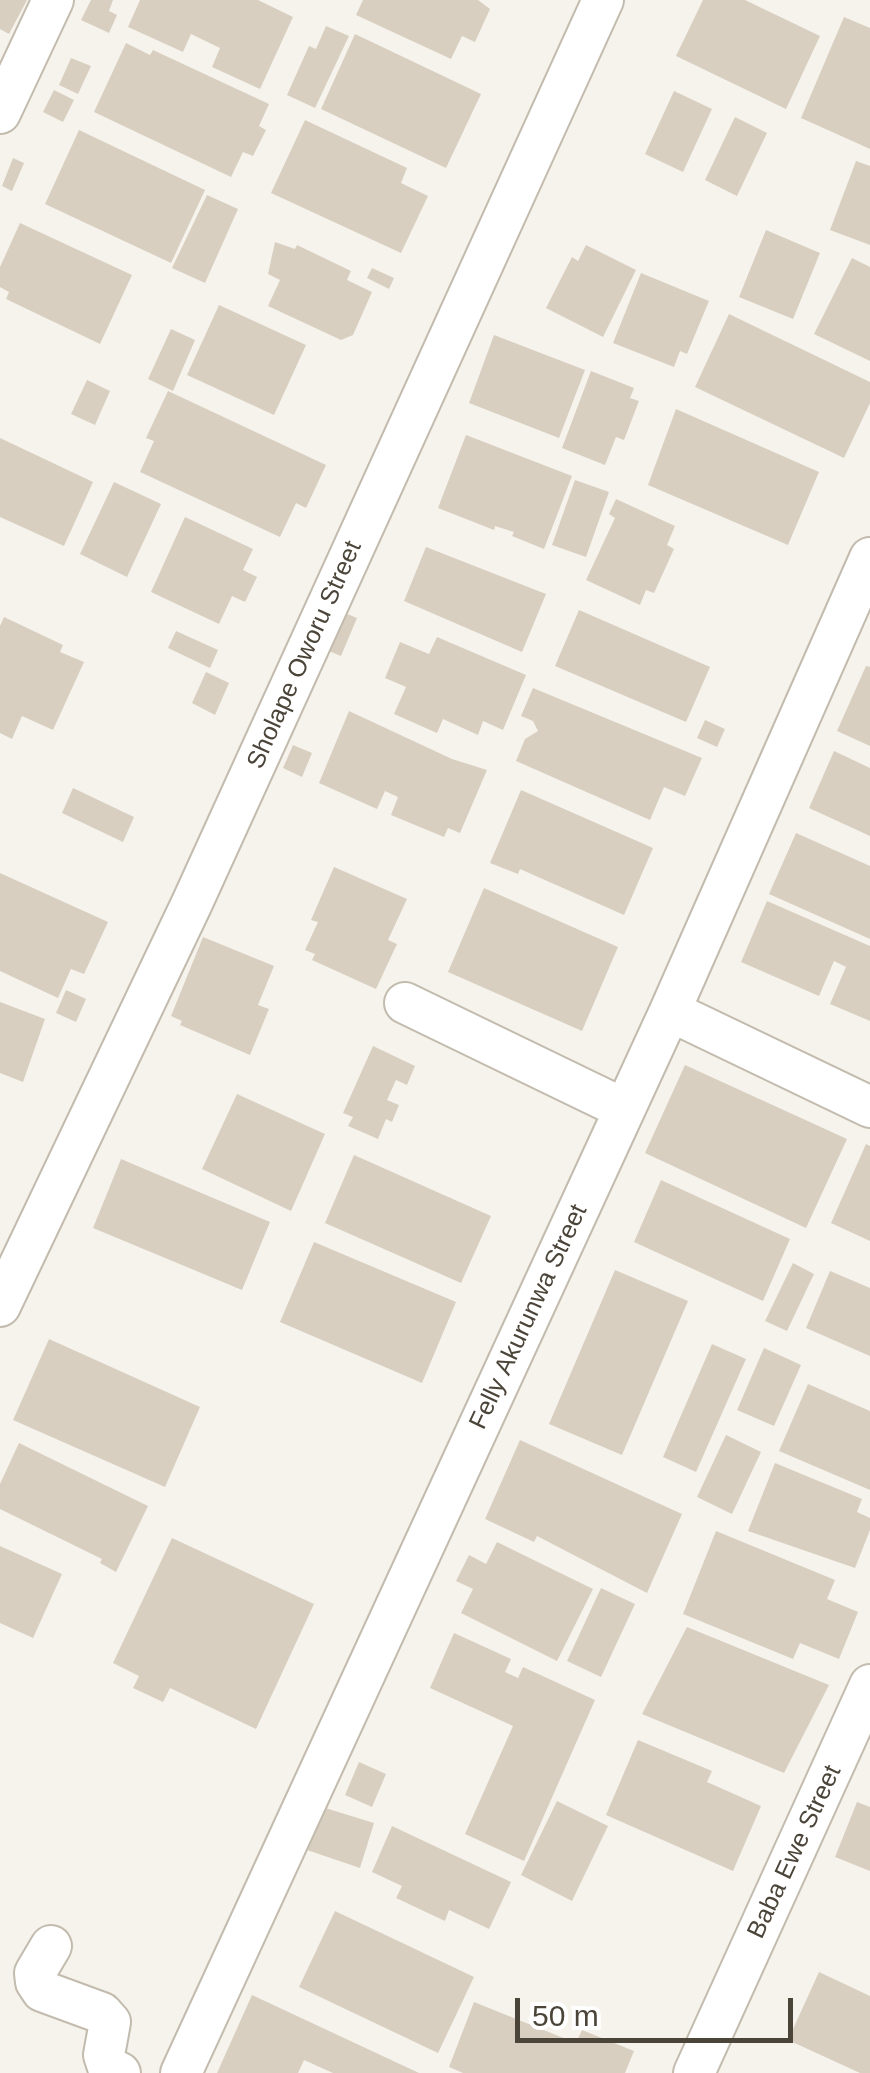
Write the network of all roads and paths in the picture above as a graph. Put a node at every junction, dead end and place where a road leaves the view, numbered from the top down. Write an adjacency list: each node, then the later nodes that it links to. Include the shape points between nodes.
1 (54, 0): 3 (street)
2 (603, 0): 9 (street, Sholape Oworu Street, via 192,903)
3 (0, 113)
4 (870, 558): 6 (street, Felly Akurunwa Street)
5 (405, 1003): 8 (street)
6 (670, 1010): 7 (street); 8 (street, Felly Akurunwa Street)
7 (870, 1107)
8 (624, 1109): 13 (street, Felly Akurunwa Street)
9 (0, 1306)
10 (870, 1685): 14 (street, Baba Ewe Street)
11 (51, 1946): 12 (street, via 36,1982 102,2013 110,2022 104,2056)
12 (120, 2073)
13 (181, 2073)
14 (694, 2073)

